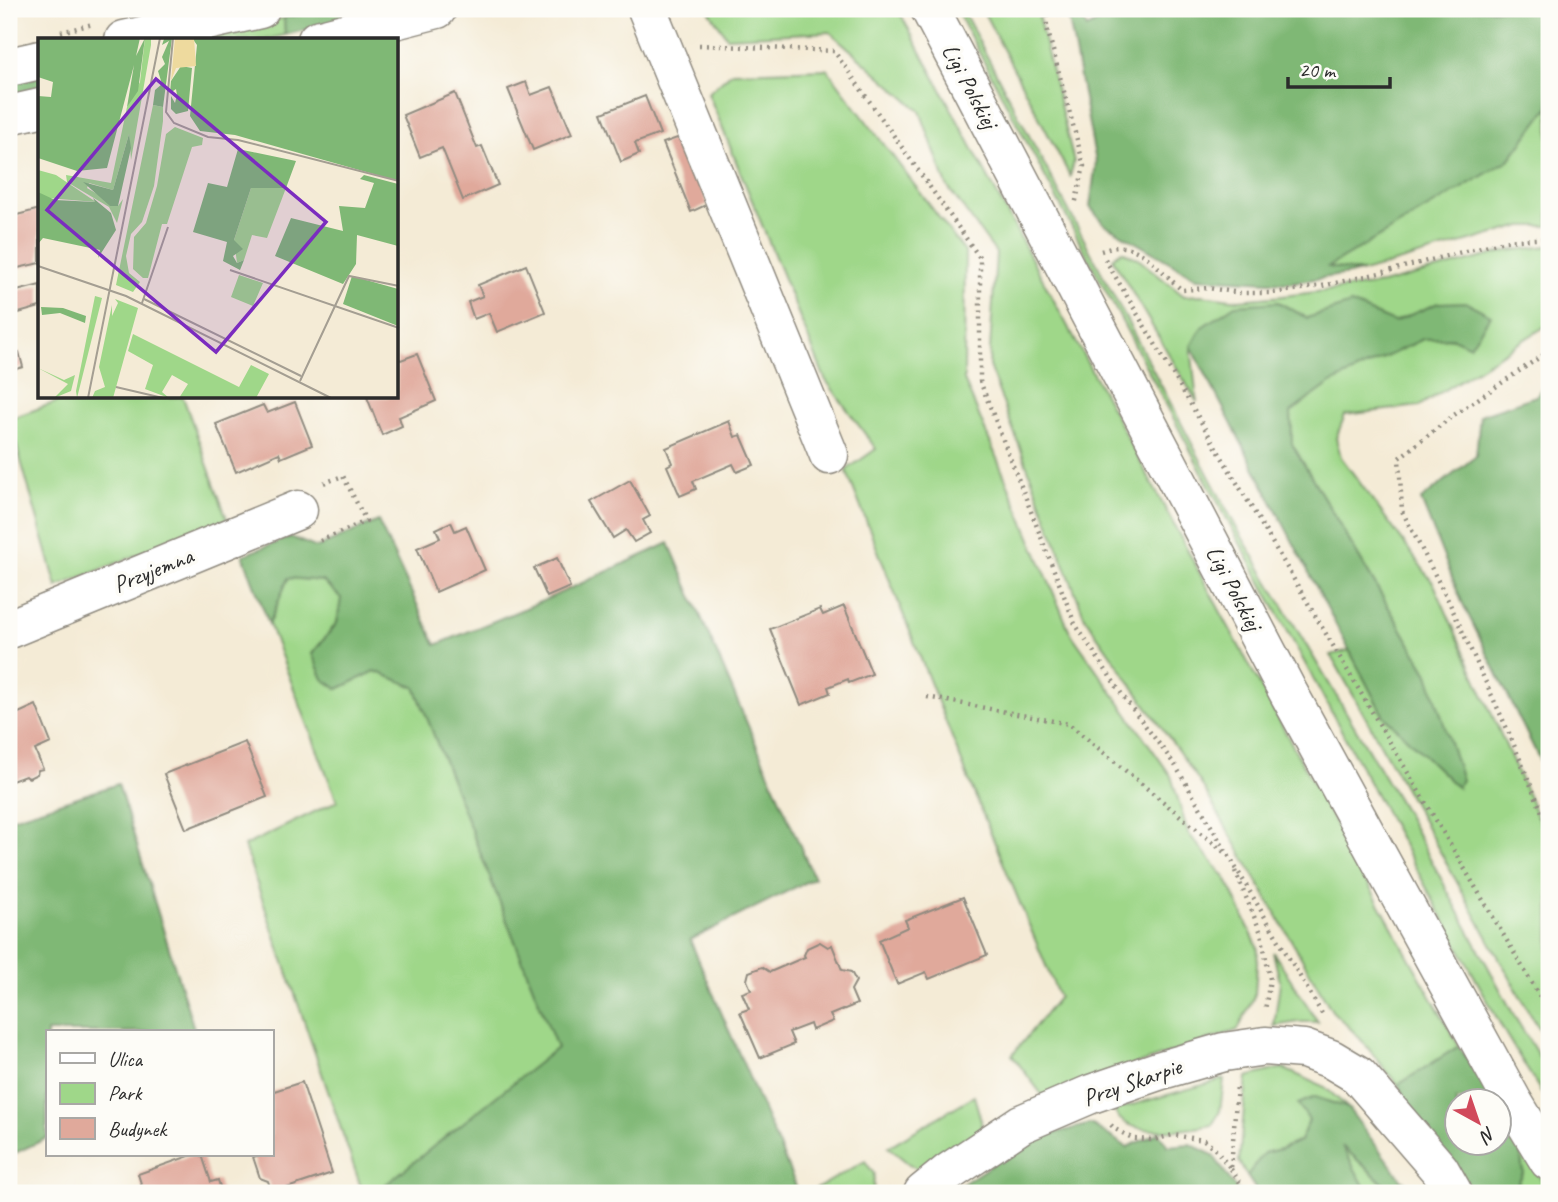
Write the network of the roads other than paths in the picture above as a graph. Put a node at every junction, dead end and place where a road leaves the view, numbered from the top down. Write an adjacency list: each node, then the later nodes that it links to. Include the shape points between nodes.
1 (260, 9): 5 (street)
2 (437, 9): 6 (street)
3 (930, 9): 14 (street, Ligi Polskiej, via 1295,704)
4 (654, 26): 11 (street)
5 (110, 32)
6 (325, 38)
7 (38, 52): 8 (street)
8 (9, 67)
9 (38, 108): 10 (street)
10 (9, 115)
11 (828, 456)
12 (298, 510): 13 (street, Przyjemna)
13 (9, 629)
14 (1549, 1161)
15 (923, 1193): 16 (street, Przy Skarpie, via 1021,1124 1171,1067 1265,1046 1304,1049 1358,1075 1440,1170)
16 (1453, 1193)

